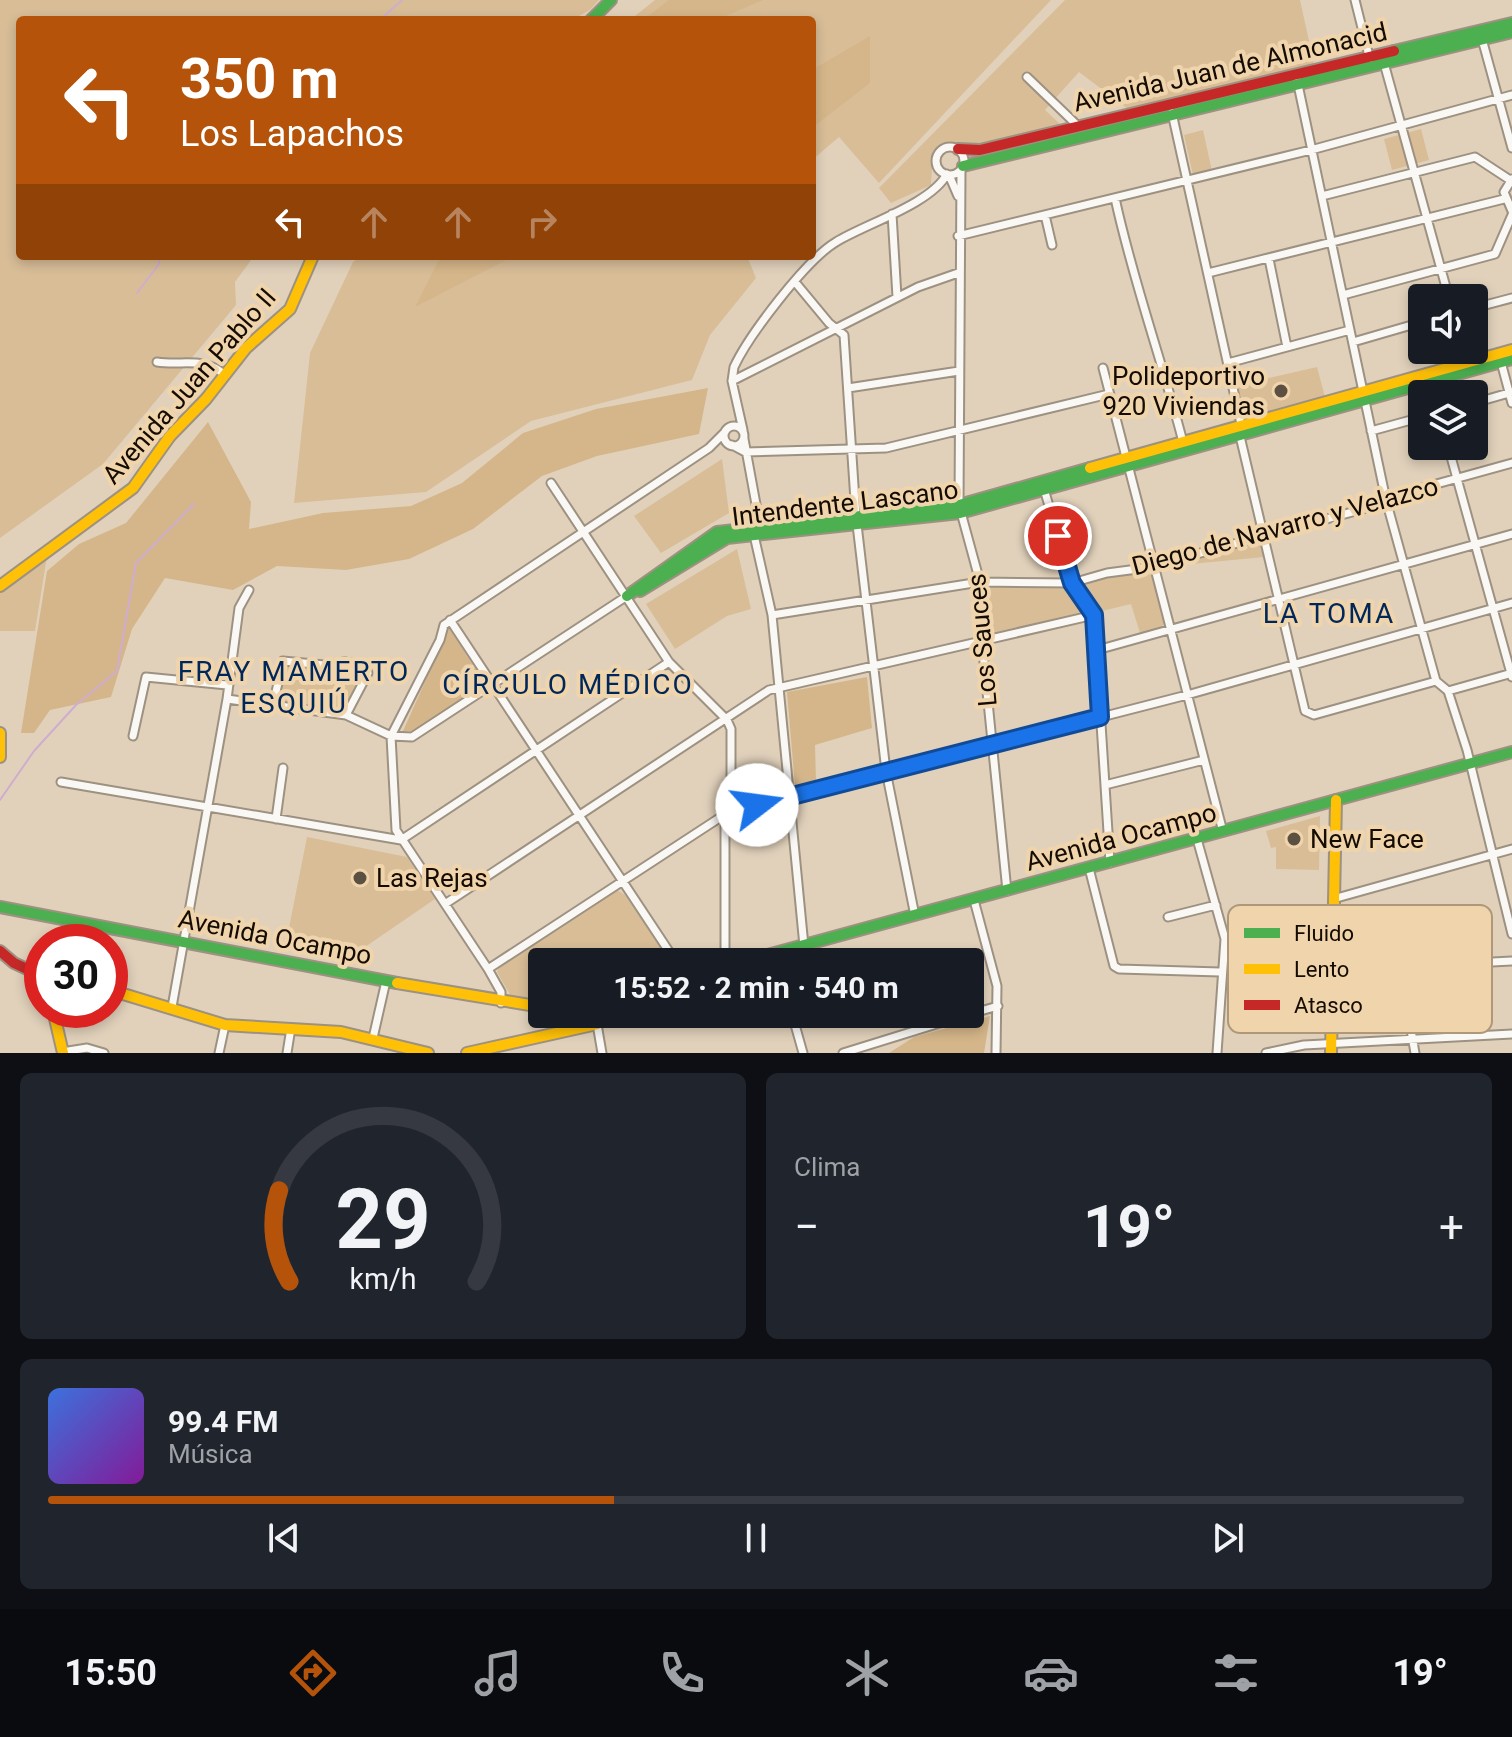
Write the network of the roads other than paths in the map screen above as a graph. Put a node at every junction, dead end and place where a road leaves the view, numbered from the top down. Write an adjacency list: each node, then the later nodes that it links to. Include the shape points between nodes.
1 (611, 0): 3 (main road)
2 (1355, 0): 7 (street)
3 (595, 16)
4 (1512, 23): 7 (main road, Avenida Juan de Almonacid)
5 (1512, 32): 6 (main road)
6 (1482, 39): 8 (main road); 12 (street)
7 (1370, 61): 8 (main road); 10 (main road)
8 (1384, 63): 14 (street)
9 (1027, 77): 15 (street)
10 (1296, 79): 13 (main road); 18 (street)
11 (1512, 95): 12 (street)
12 (1498, 99): 14 (street); 16 (street)
13 (1170, 109): 15 (main road, Avenida Juan de Almonacid); 20 (main road); 24 (street)
14 (1401, 125): 18 (street); 21 (street)
15 (1078, 126): 17 (main road, Avenida Juan de Almonacid, via 980,150)
16 (1512, 148)
17 (958, 149): 19 (street, via 941,150); 20 (street)
18 (1311, 150): 24 (street); 26 (street)
19 (937, 166): 22 (street); 25 (street)
20 (962, 168): 22 (street); 27 (street, Los Sauces)
21 (1414, 173): 23 (street, via 1475,157); 26 (street); 33 (street)
22 (948, 175): 25 (street); 27 (street, Los Sauces)
23 (1511, 179): 29 (street)
24 (1186, 180): 28 (street); 41 (street)
25 (934, 189): 31 (street)
26 (1322, 196): 36 (street)
27 (960, 198): 34 (street, Los Sauces)
28 (1115, 198): 32 (street); 79 (street)
29 (1504, 199): 30 (street); 33 (street)
30 (1512, 213): 39 (street, via 1495,254)
31 (892, 214): 42 (street, via 834,243); 45 (street)
32 (1045, 215): 34 (street); 35 (street)
33 (1427, 220): 36 (street); 39 (street)
34 (958, 236): 40 (street, Los Sauces)
35 (1052, 245)
36 (1332, 245): 37 (street); 44 (street)
37 (1269, 259): 41 (street); 52 (street)
38 (311, 260): 61 (main road, Avenida Juan Pablo II, via 290,309)
39 (1441, 270): 43 (street); 44 (street)
40 (958, 273): 45 (street); 60 (street, Los Sauces)
41 (1208, 273): 57 (street)
42 (795, 282): 49 (street); 63 (street, via 738,359)
43 (1445, 284)
44 (1343, 295): 50 (street)
45 (897, 297): 49 (street)
46 (1512, 298): 47 (street)
47 (1488, 304)
48 (1408, 326): 51 (street)
49 (836, 328): 63 (street); 65 (street, via 844,335)
50 (1350, 330): 51 (street); 52 (street)
51 (1353, 342): 68 (street)
52 (1287, 347): 57 (street)
53 (1512, 350): 54 (main road, Intendente Lascano)
54 (1488, 357)
55 (1506, 361): 62 (main road, Intendente Lascano); 66 (street)
56 (157, 362): 61 (street, via 204,362)
57 (1228, 363): 73 (street)
58 (1463, 364): 68 (main road, Intendente Lascano)
59 (1103, 368): 67 (street)
60 (959, 371): 65 (street); 76 (street, Los Sauces)
61 (225, 375): 101 (main road, Avenida Juan Pablo II, via 126,494)
62 (1438, 380)
63 (732, 381): 71 (street)
64 (1408, 386): 68 (main road, Intendente Lascano)
65 (848, 388): 82 (street)
66 (1510, 393): 69 (street); 70 (street)
67 (1109, 394): 76 (street); 84 (street)
68 (1364, 395): 73 (main road, Intendente Lascano); 75 (street)
69 (1488, 399)
70 (1512, 403)
71 (737, 408): 74 (street); 77 (street)
72 (1408, 421): 75 (street)
73 (1240, 428): 79 (main road, Intendente Lascano); 95 (street)
74 (726, 430): 77 (street, via 736,426); 78 (street); 80 (street)
75 (1371, 431): 89 (street)
76 (960, 433): 82 (street); 90 (street, Los Sauces)
77 (743, 435): 78 (street); 81 (street)
78 (730, 444): 80 (street); 81 (street)
79 (1184, 444): 84 (main road, Intendente Lascano)
80 (709, 448): 93 (street)
81 (745, 452): 82 (street); 92 (street)
82 (852, 452): 91 (street)
83 (1452, 460): 86 (street)
84 (1126, 461): 88 (main road, Intendente Lascano); 98 (street)
85 (1512, 463): 86 (street, Diego de Navarro y Velazco)
86 (1457, 479): 89 (street, Diego de Navarro y Velazco); 96 (street)
87 (551, 483): 93 (street)
88 (1043, 485): 90 (main road, Intendente Lascano); 100 (street)
89 (1386, 500): 95 (street, Diego de Navarro y Velazco); 97 (street)
90 (960, 509): 91 (main road, Intendente Lascano); 99 (street, Los Sauces)
91 (856, 520): 92 (main road, Intendente Lascano); 104 (street)
92 (757, 530): 103 (main road, Intendente Lascano, via 721,540 656,584); 108 (street)
93 (583, 532): 103 (street); 110 (street)
94 (1512, 534): 96 (street)
95 (1263, 537): 98 (street, Diego de Navarro y Velazco); 105 (street)
96 (1475, 544): 97 (street); 107 (street)
97 (1404, 564): 105 (street); 111 (street)
98 (1153, 566): 100 (street, Diego de Navarro y Velazco); 112 (street)
99 (980, 582): 100 (street, Diego de Navarro y Velazco); 104 (street, Diego de Navarro y Velazco); 113 (street, Los Sauces)
100 (1072, 583): 109 (street)
101 (0, 586)
102 (249, 590): 120 (street, via 239,608)
103 (627, 596): 115 (street); 121 (street)
104 (866, 600): 108 (street, Diego de Navarro y Velazco); 117 (street)
105 (1278, 600): 112 (street); 116 (street)
106 (1512, 603): 107 (street)
107 (1494, 609): 111 (street); 118 (street)
108 (772, 615): 122 (street)
109 (1094, 615): 113 (street); 114 (street)
110 (450, 620): 121 (street); 132 (street)
111 (1421, 629): 116 (street); 119 (street)
112 (1170, 630): 114 (street); 124 (street)
113 (982, 642): 117 (street); 133 (street, Los Sauces)
114 (1097, 650): 128 (street)
115 (669, 662): 129 (street); 134 (street)
116 (1294, 664): 119 (street, via 1309,715); 124 (street)
117 (874, 666): 122 (street); 140 (street)
118 (1512, 675): 123 (street)
119 (1436, 681): 123 (street)
120 (227, 685): 125 (street); 131 (street, via 146,677)
121 (493, 685): 132 (street, via 423,733); 134 (street)
122 (777, 687): 129 (street); 143 (street)
123 (1448, 691): 138 (street)
124 (1187, 695): 128 (street); 137 (street)
125 (227, 699): 126 (street); 145 (street)
126 (273, 705): 127 (street); 127 (street, via 283,661 352,662 365,666 368,673)
127 (346, 715): 132 (street)
128 (1100, 717): 133 (street); 142 (street)
129 (727, 720): 146 (street); 147 (street)
130 (0, 733): 136 (main road)
131 (133, 736)
132 (391, 736): 151 (street, via 396,830)
133 (992, 743): 140 (street); 157 (street, Los Sauces)
134 (535, 750): 147 (street); 151 (street)
135 (1512, 752): 138 (main road, Avenida Ocampo)
136 (0, 757)
137 (1204, 760): 142 (street); 149 (street)
138 (1469, 764): 144 (main road, Avenida Ocampo); 153 (street)
139 (283, 768): 148 (street)
140 (886, 771): 143 (street); 164 (street)
141 (61, 782): 145 (street)
142 (1105, 785): 154 (street)
143 (788, 797): 146 (street); 168 (street)
144 (1336, 800): 149 (main road, Avenida Ocampo); 158 (main road)
145 (206, 808): 148 (street); 167 (street)
146 (727, 813): 156 (street); 170 (street)
147 (579, 816): 156 (street); 160 (street)
148 (276, 819): 151 (street)
149 (1223, 832): 150 (main road, Avenida Ocampo)
150 (1197, 839): 154 (main road, Avenida Ocampo); 161 (street)
151 (401, 840): 160 (street)
152 (1512, 849): 153 (street)
153 (1491, 854): 158 (street); 166 (street)
154 (1110, 863): 155 (main road, Avenida Ocampo)
155 (1089, 868): 157 (main road, Avenida Ocampo); 177 (street, via 1114,966)
156 (621, 880): 169 (street); 176 (street)
157 (1007, 891): 159 (main road, Avenida Ocampo)
158 (1333, 899): 162 (main road)
159 (974, 900): 164 (main road, Avenida Ocampo); 182 (street)
160 (445, 904): 176 (street)
161 (1216, 905): 165 (street); 177 (street, via 1225,939)
162 (1333, 905)
163 (0, 907): 167 (main road, Avenida Ocampo)
164 (915, 916): 168 (main road, Avenida Ocampo)
165 (1168, 917)
166 (1512, 934)
167 (183, 942): 178 (main road, Avenida Ocampo); 183 (street)
168 (804, 946): 171 (main road, Avenida Ocampo)
169 (667, 948)
170 (725, 948)
171 (799, 948)
172 (0, 951): 175 (main road)
173 (1512, 961): 174 (street)
174 (1492, 962)
175 (24, 968)
176 (488, 969): 180 (street)
177 (1220, 972): 208 (street)
178 (386, 981): 180 (main road, Avenida Ocampo); 194 (street)
179 (128, 995): 183 (main road)
180 (501, 1003): 181 (main road, Avenida Ocampo)
181 (528, 1006)
182 (998, 1006): 184 (street); 207 (street)
183 (172, 1007): 185 (main road)
184 (984, 1010)
185 (225, 1025): 187 (main road); 200 (street)
186 (57, 1028): 198 (main road)
187 (291, 1028): 194 (main road); 201 (street)
188 (579, 1028): 203 (main road)
189 (598, 1028): 204 (street)
190 (796, 1028): 205 (street)
191 (924, 1028): 206 (street)
192 (1410, 1033): 195 (street)
193 (1512, 1034): 195 (street)
194 (373, 1038): 197 (main road)
195 (1411, 1039): 196 (street); 210 (street)
196 (1331, 1048): 209 (street)
197 (400, 1049): 202 (main road)
198 (63, 1052): 199 (street, via 75,1048)
199 (104, 1053)
200 (219, 1053)
201 (287, 1053)
202 (428, 1053)
203 (467, 1053)
204 (602, 1053)
205 (803, 1053)
206 (843, 1053)
207 (996, 1053)
208 (1217, 1053)
209 (1266, 1053)
210 (1415, 1053)

